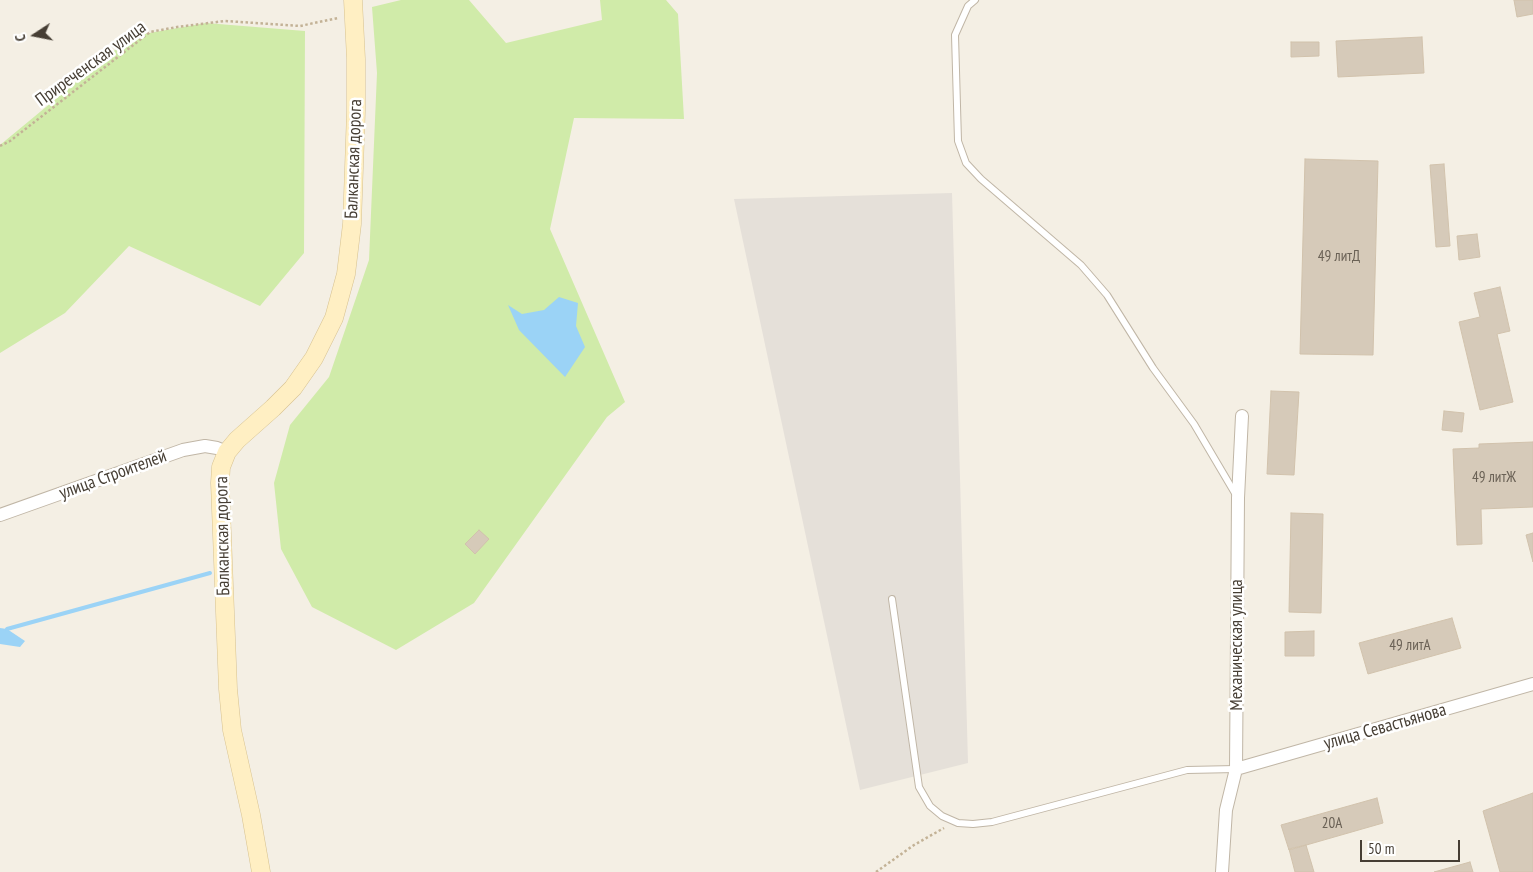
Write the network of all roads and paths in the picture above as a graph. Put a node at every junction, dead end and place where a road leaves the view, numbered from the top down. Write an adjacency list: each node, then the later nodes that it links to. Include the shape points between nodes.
1 (975, 0): 6 (lane, via 968,6 955,35 958,141 966,163 1081,265 1107,295 1153,368 1194,424)
2 (353, 5): 3 (path, Приреченская улица, via 300,26 224,21 150,32); 5 (street, Балканская дорога, via 356,111 352,224 346,274 334,318 314,358 293,388)
3 (0, 146)
4 (1242, 416): 6 (street, Механическая улица)
5 (227, 452): 7 (street, улица Строителей, via 205,446 183,450); 12 (street, Балканская дорога, via 221,467 220,483 228,689 232,730)
6 (1238, 498): 10 (street, Механическая улица)
7 (0, 516)
8 (892, 599): 11 (lane, via 919,787 930,806)
9 (1533, 684): 10 (street, улица Севастьянова)
10 (1236, 769): 11 (lane, via 1188,770 992,822); 14 (street, Механическая улица, via 1226,810)
11 (958, 823): 13 (path, via 936,831)
12 (261, 872)
13 (876, 872)
14 (1222, 872)

